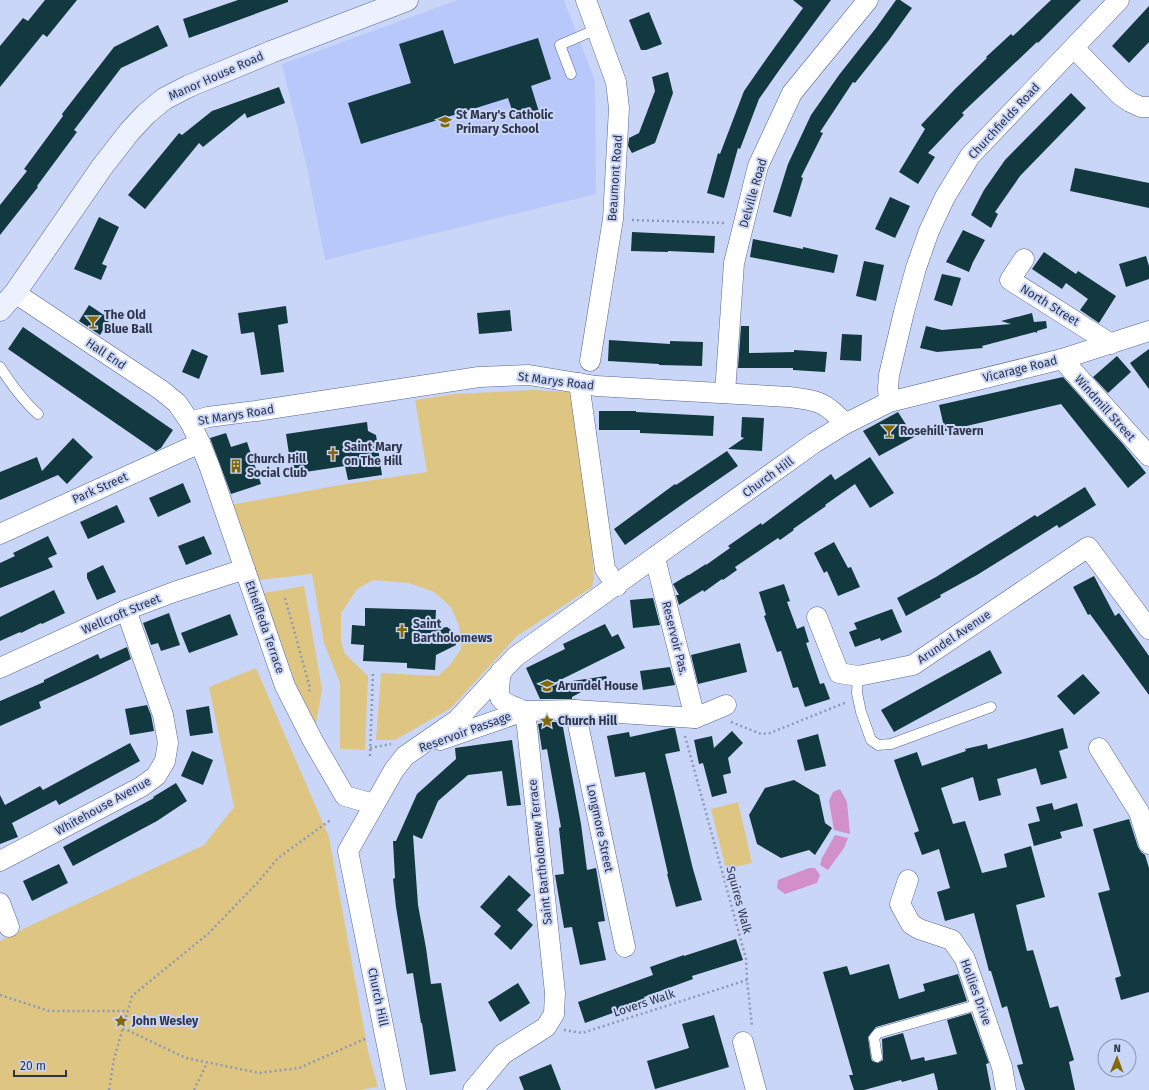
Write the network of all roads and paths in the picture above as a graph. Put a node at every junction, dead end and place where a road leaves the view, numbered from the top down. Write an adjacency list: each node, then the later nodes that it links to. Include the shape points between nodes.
1 (407, 0): 12 (main road, Manor House Road, via 264,55 164,99 130,131 102,167)
2 (586, 0): 5 (street, Beaumont Road)
3 (868, 0): 10 (street, Delville Road, via 792,93 758,166)
4 (1119, 0): 6 (street, Churchfields Road)
5 (597, 29): 7 (lane, via 560,46); 9 (street, Beaumont Road, via 616,82 619,108)
6 (1074, 48): 8 (street, via 1120,95 1141,107); 21 (street, Churchfields Road, via 970,156 944,197 916,268 904,312 890,375)
7 (571, 74)
8 (1149, 107)
9 (613, 219): 10 (path); 17 (street, Beaumont Road)
10 (743, 224): 20 (street, Delville Road, via 734,263)
11 (1024, 259): 15 (street, North Street, via 1010,280)
12 (15, 293): 13 (main road, Manor House Road); 23 (street, Hall End, via 161,390 177,403)
13 (0, 310)
14 (1149, 331): 15 (street, Vicarage Road)
15 (1111, 344): 16 (street, Vicarage Road)
16 (1062, 359): 21 (street, Vicarage Road); 26 (street, Windmill Street)
17 (590, 361)
18 (0, 367): 22 (lane)
19 (579, 383): 20 (street, St Marys Road); 23 (street, St Marys Road, via 529,375 479,377 208,417); 30 (street, via 605,569)
20 (725, 393): 24 (street, St Marys Road, via 812,399 835,412)
21 (889, 402): 24 (street, Church Hill)
22 (38, 414)
23 (190, 422): 25 (street, Ethelfleda Terrace)
24 (845, 424): 28 (street, Church Hill)
25 (200, 443): 27 (street, Park Street); 29 (street, Ethelfleda Terrace)
26 (1149, 456)
27 (0, 534)
28 (655, 558): 30 (street, Church Hill); 45 (street, Reservoir Pas.)
29 (245, 569): 32 (street, Wellcroft Street); 50 (street, Ethelfleda Terrace, via 285,686 314,741 345,796)
30 (617, 586): 37 (street, Church Hill, via 515,657)
31 (285, 598): 39 (path, via 310,688)
32 (126, 610): 35 (street, Wellcroft Street); 53 (street, Whitehouse Avenue, via 163,715 168,743 165,762 156,776 141,787)
33 (817, 617): 38 (street, Arundel Avenue, via 839,673)
34 (1149, 629): 38 (street, Arundel Avenue, via 1088,547 913,665)
35 (0, 668)
36 (373, 671): 46 (path)
37 (501, 672): 44 (street, Reservoir Passage, via 498,693 503,702); 48 (street, Church Hill, via 456,720)
38 (858, 676): 40 (lane)
39 (309, 696)
40 (858, 697): 42 (lane, via 871,740 878,745 891,744); 45 (path, via 770,733 761,734)
41 (726, 705): 45 (street, Reservoir Passage)
42 (991, 707)
43 (575, 710): 44 (street, Reservoir Passage); 45 (street, Reservoir Passage); 57 (street, Longmore Street)
44 (524, 711): 48 (street, Reservoir Passage); 62 (street, Saint Bartholomew Terrace, via 556,993 554,1014)
45 (694, 716): 58 (path, Squires Walk, via 746,959)
46 (370, 748): 48 (path, via 392,743); 49 (path)
47 (1099, 748): 52 (street, via 1139,812)
48 (402, 750): 50 (street, Church Hill, via 394,770)
49 (370, 756)
50 (374, 804): 70 (street, Church Hill, via 348,851)
51 (332, 819): 61 (path, via 278,858 259,882 208,933 132,996)
52 (1149, 844)
53 (0, 861)
54 (908, 880): 60 (street, Hollies Drive, via 900,904 911,924 952,940 965,959)
55 (0, 903): 56 (street)
56 (9, 927)
57 (625, 947)
58 (747, 980): 62 (path, Lovers Walk, via 582,1033); 65 (path, Squires Walk)
59 (0, 995): 61 (path, via 49,1011)
60 (980, 1004): 66 (lane, via 878,1033 874,1038); 73 (street, Hollies Drive, via 1002,1068)
61 (128, 1011): 63 (path)
62 (546, 1027): 71 (street, via 503,1054)
63 (123, 1028): 67 (path, via 186,1058); 68 (path)
64 (370, 1037): 67 (path, via 299,1068 259,1074)
65 (748, 1037): 72 (street)
66 (877, 1057)
67 (207, 1063): 69 (path)
68 (109, 1090)
69 (194, 1090)
70 (396, 1090)
71 (473, 1090)
72 (756, 1090)
73 (1006, 1090)

